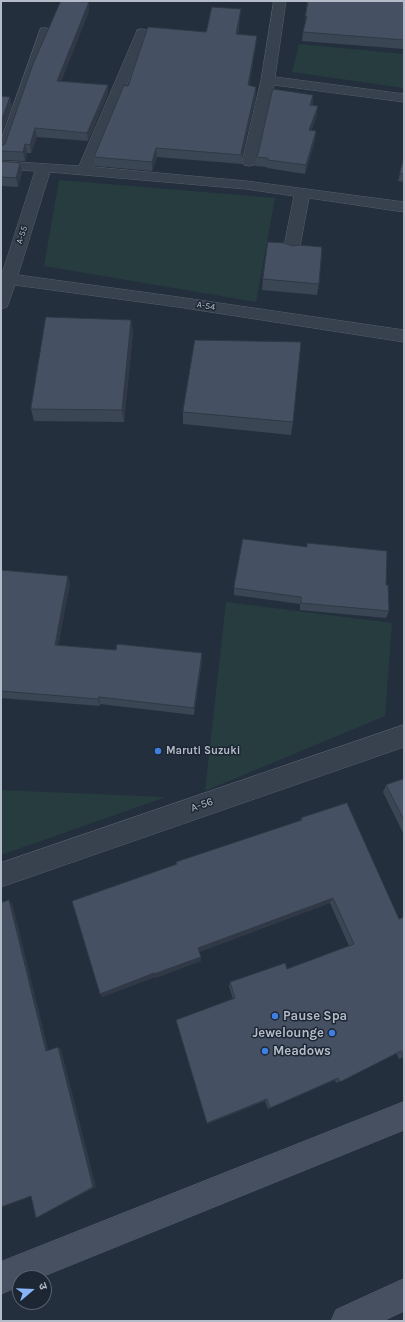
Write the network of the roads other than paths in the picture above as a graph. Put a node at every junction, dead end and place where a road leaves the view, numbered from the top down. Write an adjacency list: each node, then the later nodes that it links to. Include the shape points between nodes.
1 (280, 1): 4 (street)
2 (44, 30): 6 (lane)
3 (142, 33): 10 (street)
4 (268, 80): 5 (street); 7 (street)
5 (404, 98)
6 (1, 152)
7 (249, 162)
8 (1, 165): 9 (street)
9 (44, 167): 10 (street); 14 (street, A-55)
10 (84, 171): 11 (street, via 246,185)
11 (302, 193): 12 (street); 13 (street)
12 (404, 207)
13 (291, 251)
14 (8, 279): 15 (street, A-55); 16 (street, A-54)
15 (1, 303)
16 (404, 336)
17 (404, 736): 18 (street, A-56)
18 (1, 875)
19 (404, 1116): 20 (street)
20 (1, 1278)
21 (404, 1295): 22 (street)
22 (346, 1321)

